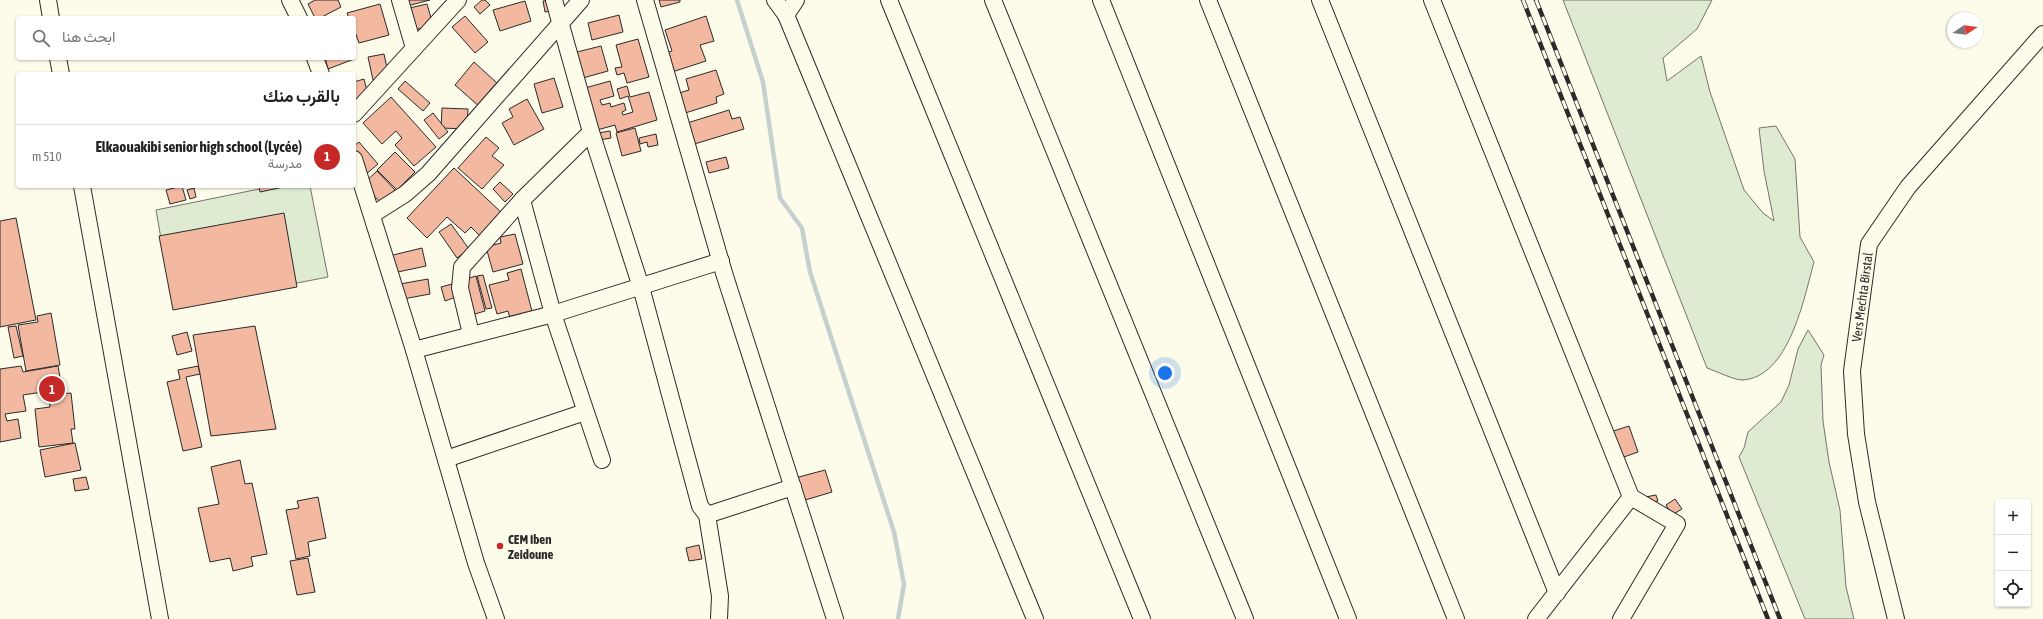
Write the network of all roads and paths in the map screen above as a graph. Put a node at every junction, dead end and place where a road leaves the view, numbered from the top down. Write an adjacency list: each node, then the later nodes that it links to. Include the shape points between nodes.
1 (48, 0): 17 (street)
2 (290, 0): 18 (street)
3 (400, 0): 21 (street)
4 (458, 0): 21 (street)
5 (554, 0): 19 (street)
6 (581, 0): 19 (street)
7 (645, 0): 32 (street)
8 (775, 0): 16 (street)
9 (796, 0): 16 (street)
10 (889, 0): 50 (street)
11 (993, 0): 51 (street)
12 (1101, 0): 52 (street)
13 (1208, 0): 44 (street)
14 (1320, 0): 43 (street)
15 (1432, 0): 41 (street)
16 (786, 15): 49 (street)
17 (51, 16)
18 (298, 16)
19 (560, 24): 27 (street); 31 (street, via 428,174 405,194)
20 (2043, 34): 55 (street, Vers Mechta Birstal, via 1908,187 1869,244 1852,370 1856,434 1867,502)
21 (414, 48): 26 (street)
22 (58, 60): 24 (street)
23 (316, 60): 25 (street)
24 (61, 72)
25 (320, 72)
26 (356, 112)
27 (592, 132): 30 (street); 33 (street)
28 (356, 165): 31 (street)
29 (82, 188): 45 (street)
30 (522, 200): 34 (street); 35 (street, via 462,266 460,288)
31 (372, 215): 36 (street)
32 (721, 261): 33 (street); 40 (street)
33 (641, 287): 34 (street); 42 (street, via 700,506)
34 (553, 314): 35 (street); 37 (street)
35 (471, 334): 36 (street)
36 (414, 350): 38 (street)
37 (584, 412): 38 (street); 39 (street)
38 (446, 459): 46 (street, via 476,563)
39 (602, 460)
40 (793, 487): 42 (street); 48 (street)
41 (1631, 497): 43 (street); 54 (street, via 1677,524)
42 (707, 515): 47 (street, via 720,596)
43 (1557, 593): 53 (street)
44 (1453, 618)
45 (160, 619)
46 (496, 619)
47 (719, 619)
48 (835, 619)
49 (1035, 619)
50 (1142, 619)
51 (1245, 619)
52 (1348, 619)
53 (1536, 619)
54 (1621, 619)
55 (1896, 619)

